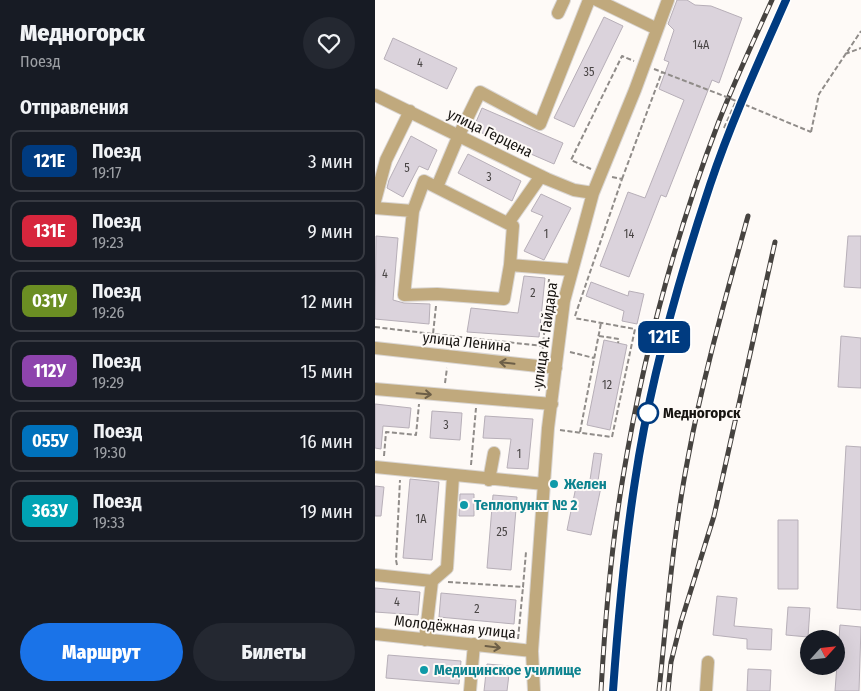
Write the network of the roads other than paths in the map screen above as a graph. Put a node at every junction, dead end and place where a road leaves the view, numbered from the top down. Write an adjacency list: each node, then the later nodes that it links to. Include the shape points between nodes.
1 (564, 0): 5 (street)
2 (589, 0): 9 (street, via 540,124 480,92)
3 (597, 0): 6 (street)
4 (668, 0): 6 (street, улица А. Гайдара)
5 (558, 14)
6 (657, 29): 12 (street, улица А. Гайдара)
7 (375, 95): 8 (street, улица Герцена)
8 (410, 112): 9 (street, улица Герцена); 13 (street, via 386,160)
9 (458, 137): 10 (street, улица Герцена); 11 (street)
10 (541, 176): 12 (street, улица Герцена, via 575,190); 16 (street)
11 (437, 187): 15 (street, via 424,181); 16 (street)
12 (593, 193): 18 (street, улица А. Гайдара)
13 (375, 201)
14 (375, 208): 15 (street)
15 (413, 211): 17 (street, via 404,295 504,299)
16 (508, 223): 17 (street, via 513,226)
17 (510, 265): 18 (street)
18 (572, 270): 20 (street, улица А. Гайдара, via 564,301 568,317)
19 (375, 348): 20 (street, улица Ленина, one-way to 19)
20 (556, 368): 22 (street, улица А. Гайдара)
21 (375, 390): 22 (street, one-way to 22)
22 (552, 404): 27 (street, улица А. Гайдара)
23 (494, 453): 26 (street)
24 (379, 467): 25 (street)
25 (453, 476): 26 (street); 29 (street, via 447,568)
26 (489, 480): 27 (street)
27 (544, 484): 33 (street, улица А. Гайдара)
28 (375, 575): 29 (street)
29 (432, 581): 31 (street)
30 (375, 634): 31 (street, Молодёжная улица)
31 (425, 640): 32 (street, Молодёжная улица)
32 (474, 644): 33 (street, Молодёжная улица, one-way to 33); 35 (street)
33 (532, 651): 36 (street, улица А. Гайдара)
34 (708, 662): 37 (street)
35 (469, 691)
36 (533, 691)
37 (706, 691)

